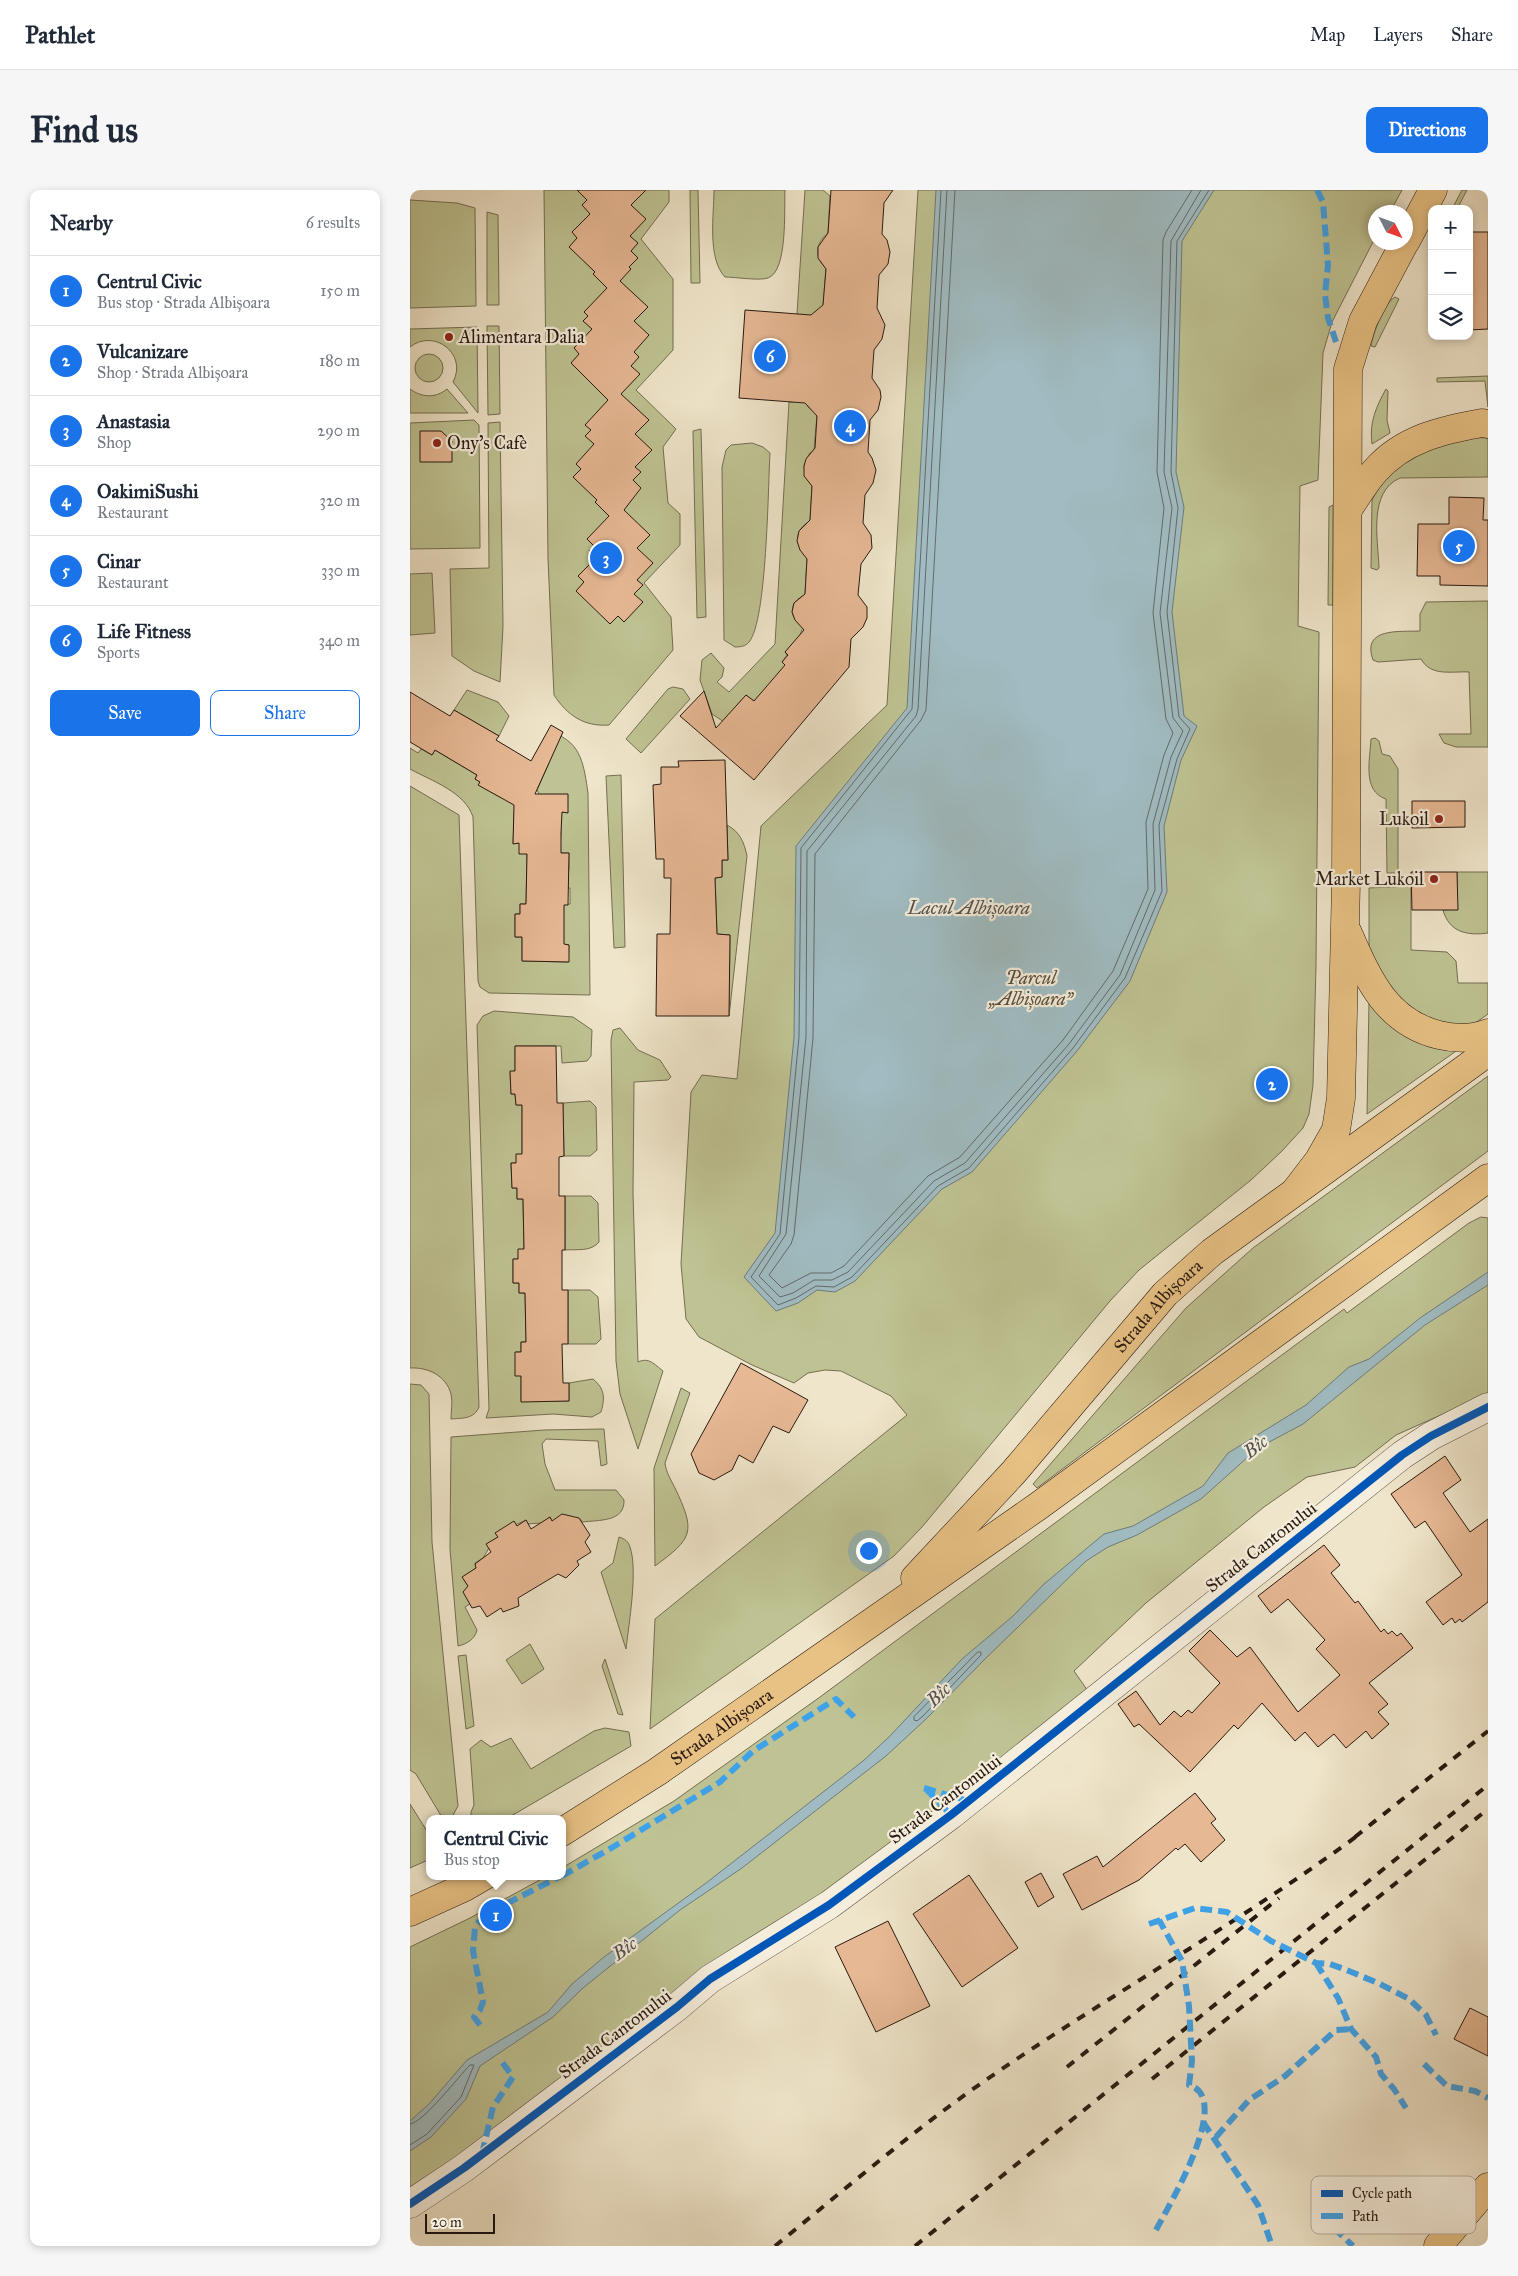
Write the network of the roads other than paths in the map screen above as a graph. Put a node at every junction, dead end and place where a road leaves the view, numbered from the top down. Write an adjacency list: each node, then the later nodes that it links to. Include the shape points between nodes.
1 (1433, 190): 2 (main road)
2 (1413, 227)
3 (1401, 250): 5 (main road, via 1363,320 1348,369)
4 (1488, 424): 5 (main road, via 1443,430 1406,444 1376,470)
5 (1348, 508): 6 (main road)
6 (1345, 926): 7 (main road, via 1374,985 1398,1016 1421,1030 1454,1038); 10 (main road, via 1341,1098 1336,1130)
7 (1488, 1033)
8 (1488, 1052): 10 (main road, Strada Albișoara)
9 (1488, 1178): 13 (main road, Strada Albișoara)
10 (1296, 1190): 12 (main road, Strada Albișoara, via 1212,1252 1165,1294)
11 (1488, 1407): 20 (street, Strada Cantonului, via 1431,1436 1402,1456 951,1815 829,1905 710,1979 464,2168)
12 (1021, 1464): 13 (main road, via 1022,1495); 14 (main road, Strada Albișoara)
13 (1037, 1507): 14 (main road, Strada Albișoara)
14 (878, 1617): 15 (main road, Strada Albișoara, via 658,1772)
15 (566, 1830)
16 (477, 1880): 17 (main road)
17 (410, 1912)
18 (1488, 2187): 19 (main road)
19 (1476, 2201)
20 (410, 2204)
21 (1448, 2234): 22 (main road)
22 (1438, 2246)

